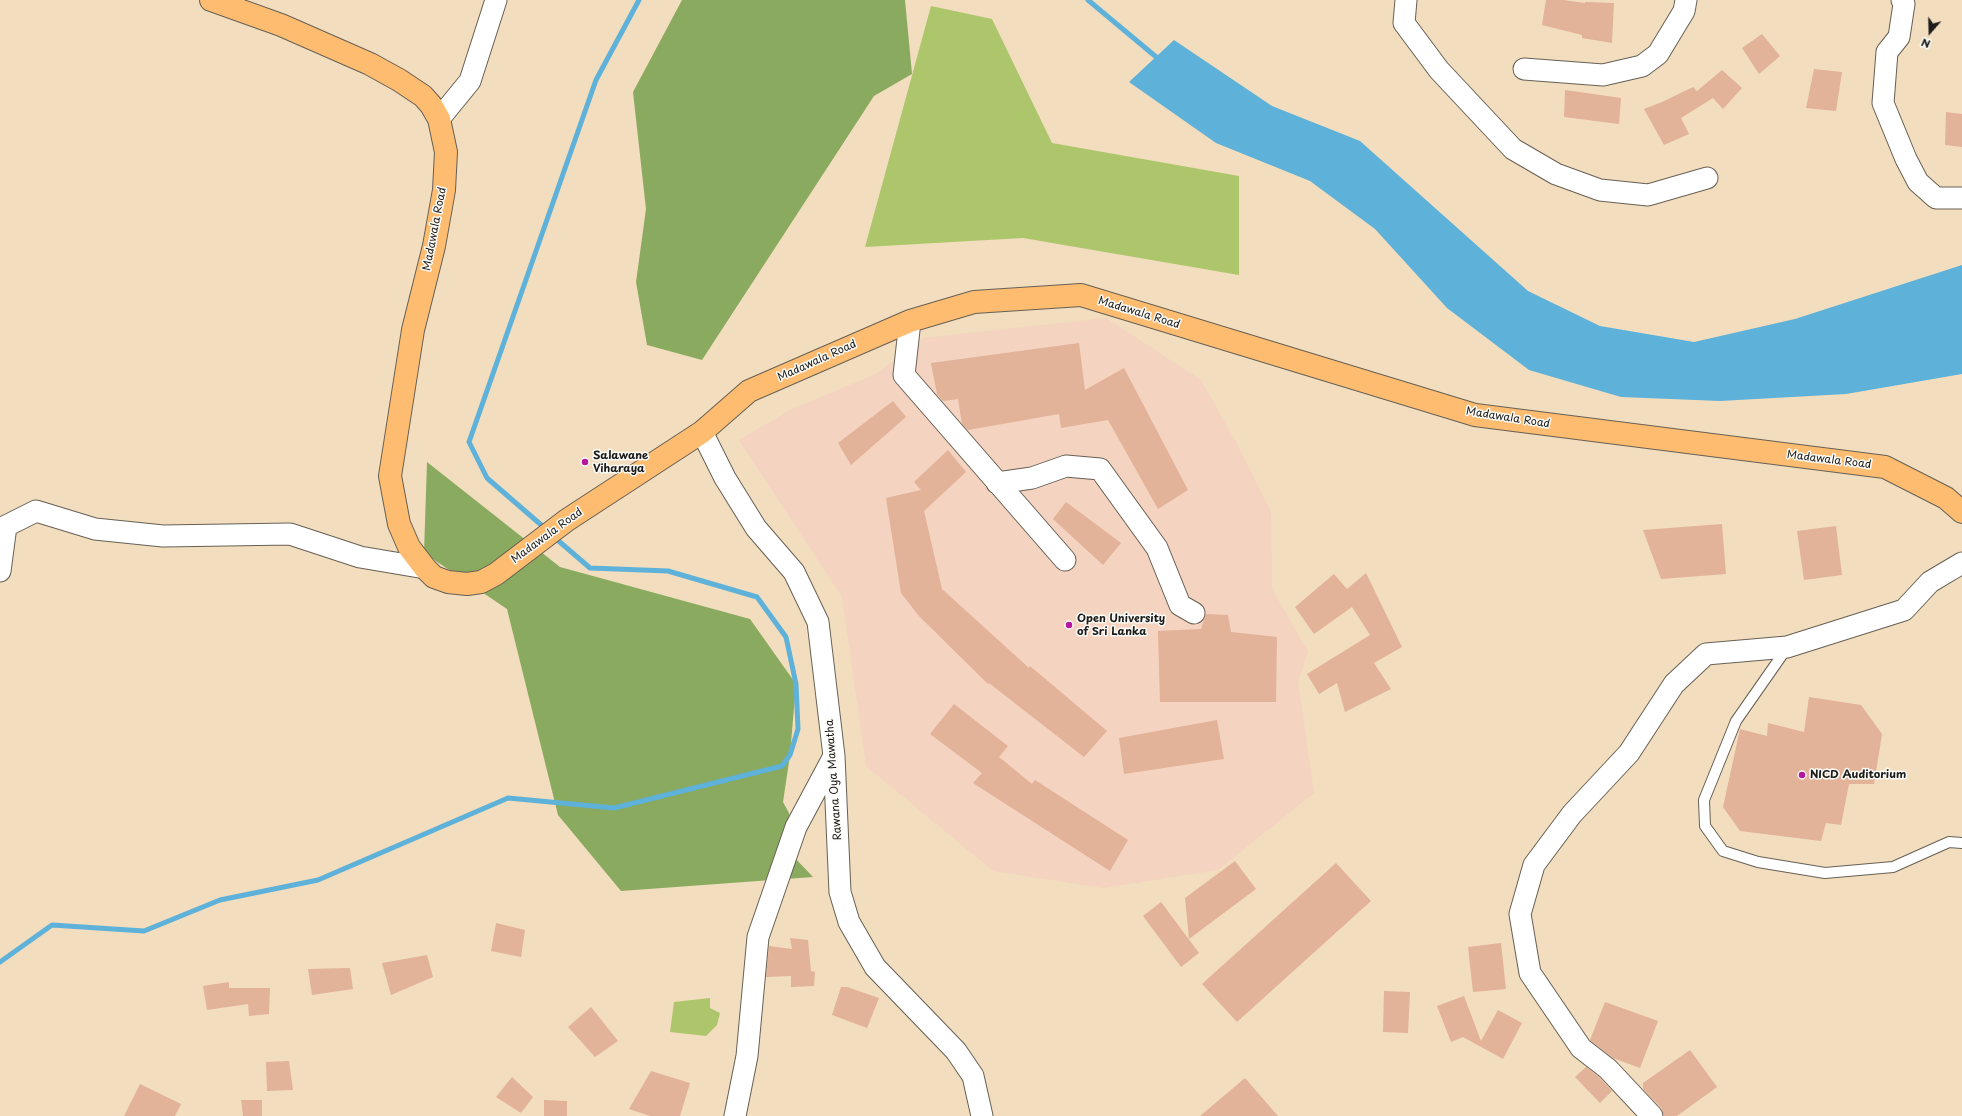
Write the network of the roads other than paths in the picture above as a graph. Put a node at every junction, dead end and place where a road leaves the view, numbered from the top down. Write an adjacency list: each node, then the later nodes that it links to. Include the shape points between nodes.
1 (211, 0): 7 (main road, Madawala Road, via 281,25 370,64 423,96)
2 (496, 0): 7 (street, via 470,80)
3 (1406, 0): 8 (street, via 1404,23 1439,70 1514,149 1538,164 1556,174 1600,190 1648,195)
4 (1686, 0): 6 (street, via 1684,11 1658,54 1642,66 1604,75)
5 (1902, 0): 9 (street, via 1904,4 1898,36 1887,52 1883,103 1918,182 1936,198)
6 (1524, 69)
7 (439, 119): 16 (main road, Madawala Road, via 446,152 444,190 434,246 413,330 390,476 399,524 409,547)
8 (1707, 178)
9 (1962, 198)
10 (910, 321): 11 (main road, Madawala Road, via 749,391); 12 (street, via 904,375); 13 (main road, Madawala Road, via 974,302 1080,295 1475,415 1885,467 1946,498)
11 (702, 432): 16 (main road, Madawala Road, via 567,520 496,574 481,582 448,582 434,577); 20 (street, Rawana Oya Mawatha, via 725,478 756,528 794,572 818,622)
12 (997, 483): 14 (street); 18 (street, via 1032,478 1066,466 1100,469 1157,548 1180,605)
13 (1962, 512)
14 (1065, 560)
15 (1962, 563): 19 (street, via 1930,582 1904,610)
16 (425, 568): 17 (street, via 360,557 290,534 163,536 95,529 36,511 6,526)
17 (0, 571)
18 (1194, 613)
19 (1787, 647): 21 (lane, via 1736,722 1704,800 1705,826 1723,851 1758,862 1825,873 1893,867 1949,842); 24 (street, via 1706,654 1674,684 1629,753 1572,814 1534,865 1520,914 1530,973 1582,1048 1608,1069)
20 (834, 756): 22 (street, via 796,827 758,937 747,1056); 23 (street, Rawana Oya Mawatha, via 840,892 850,922 875,967 956,1051 973,1076)
21 (1962, 842)
22 (735, 1116)
23 (982, 1116)
24 (1652, 1116)

